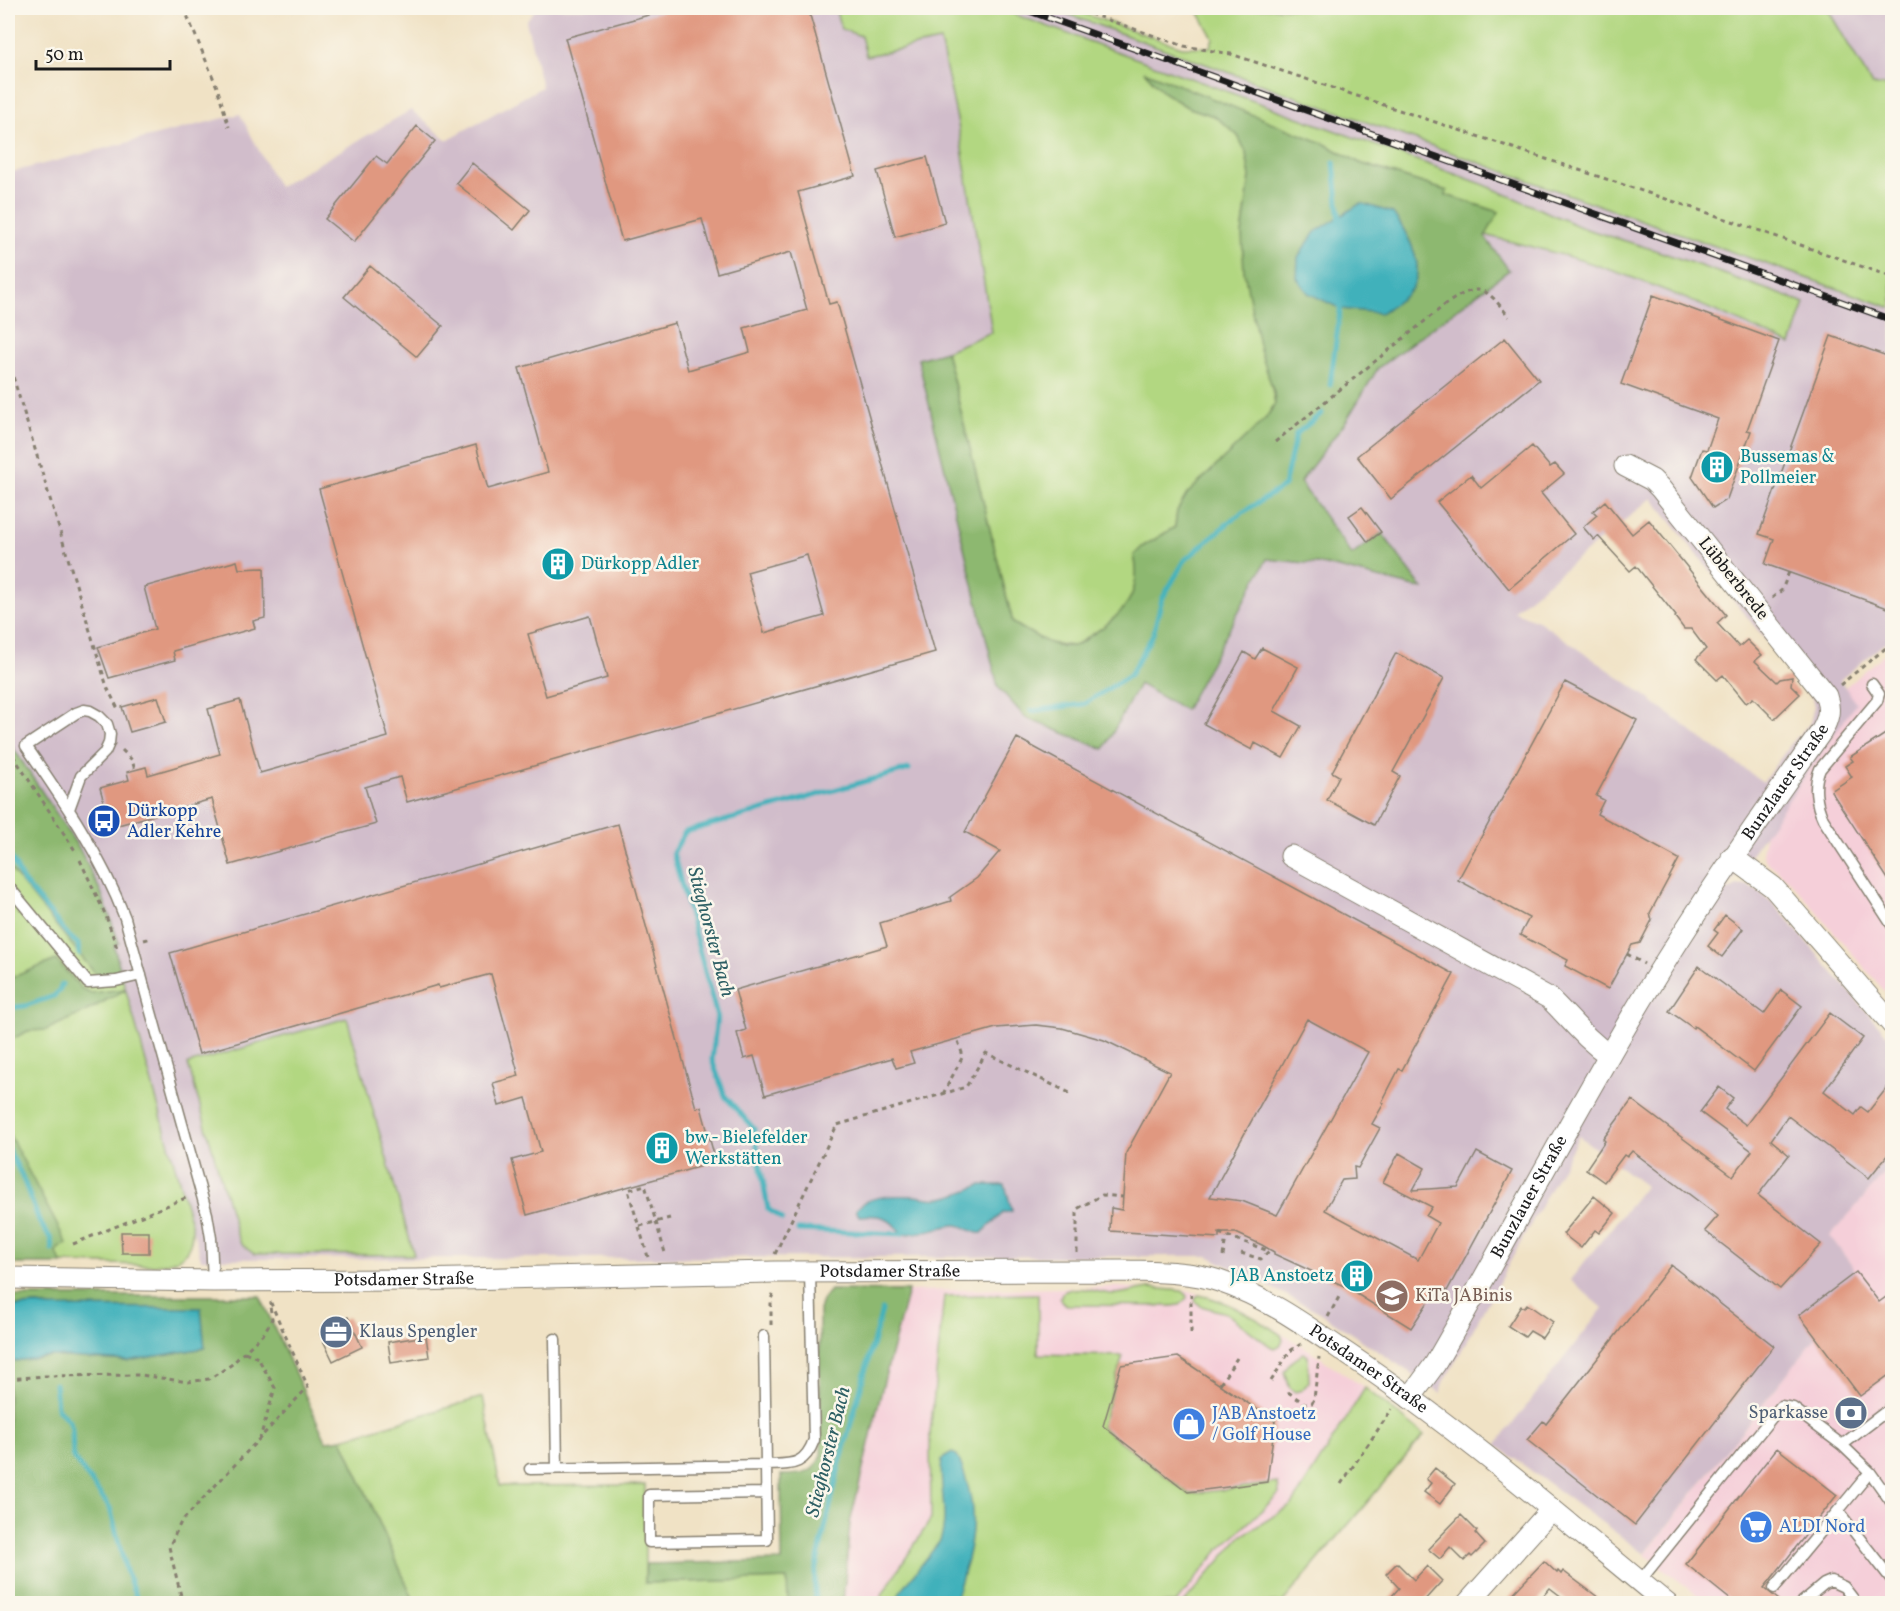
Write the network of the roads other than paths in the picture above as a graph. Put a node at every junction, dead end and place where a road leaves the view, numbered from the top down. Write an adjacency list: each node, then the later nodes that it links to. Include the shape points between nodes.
1 (1625, 466): 3 (street, Lübberbrede, via 1660,488)
2 (1872, 684): 8 (lane, via 1879,694 1877,701 1820,769 1818,805 1823,819)
3 (1827, 700): 6 (street, Bunzlauer Straße, via 1826,724)
4 (69, 809): 4 (lane, via 26,746 76,713 90,711 107,724 109,743 81,776); 9 (lane, via 104,867 125,918)
5 (1291, 856): 11 (street, via 1549,998 1593,1044)
6 (1732, 857): 10 (street, Bunzlauer Straße, via 1773,887); 11 (street, Bunzlauer Straße)
7 (8, 886): 9 (lane, via 88,983)
8 (1893, 925)
9 (141, 975): 14 (lane, via 201,1192 211,1238)
10 (1893, 1024)
11 (1609, 1055): 17 (street, Bunzlauer Straße, via 1443,1350)
12 (810, 1272): 14 (street, Potsdamer Straße, via 775,1264 479,1279); 17 (street, Potsdamer Straße, via 1192,1274 1252,1294); 20 (lane, via 813,1440 803,1460)
13 (8, 1278): 14 (street, Potsdamer Straße)
14 (213, 1281)
15 (764, 1336): 20 (lane)
16 (555, 1339): 21 (lane)
17 (1407, 1396): 26 (street, Potsdamer Straße)
18 (1893, 1407): 19 (lane)
19 (1842, 1445): 23 (lane); 29 (lane, via 1793,1408 1781,1406)
20 (766, 1465): 21 (lane); 24 (lane)
21 (557, 1468): 22 (lane)
22 (530, 1469)
23 (1870, 1472): 25 (lane); 27 (lane)
24 (766, 1493): 24 (lane, via 767,1540 649,1542 649,1495)
25 (1893, 1503)
26 (1551, 1509): 29 (street, Potsdamer Straße); 31 (street)
27 (1838, 1511): 28 (lane); 30 (lane)
28 (1893, 1580)
29 (1640, 1581): 32 (street, Potsdamer Straße)
30 (1774, 1588)
31 (1467, 1604)
32 (1667, 1604)
33 (1800, 1604): 34 (lane, via 1831,1581 1844,1587)
34 (1857, 1604)

